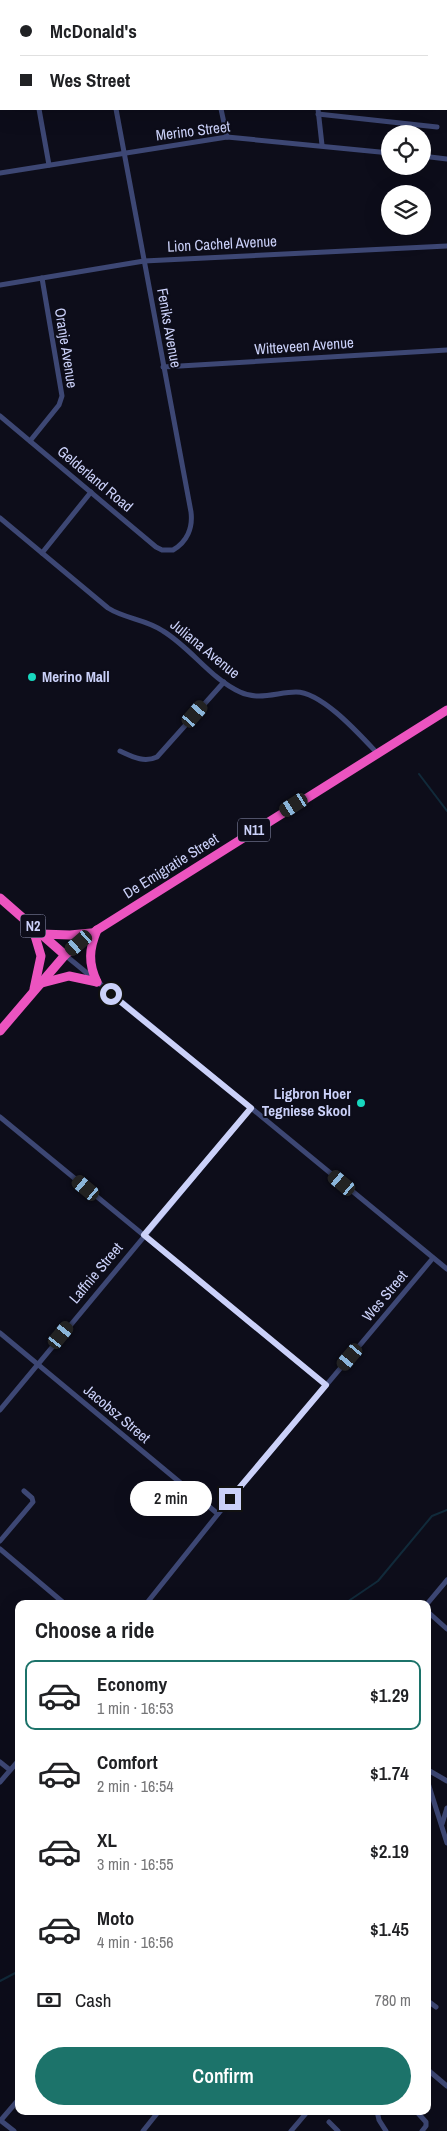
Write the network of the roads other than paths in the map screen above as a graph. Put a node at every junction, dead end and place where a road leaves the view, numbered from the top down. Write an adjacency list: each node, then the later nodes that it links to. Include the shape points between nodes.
1 (39, 110): 12 (street)
2 (116, 110): 9 (street, Feniks Avenue)
3 (221, 110): 6 (street)
4 (318, 112): 5 (street); 7 (street)
5 (437, 127)
6 (227, 137): 7 (street, Merino Street); 9 (street, Merino Street)
7 (322, 145): 8 (street, Merino Street)
8 (381, 152)
9 (124, 153): 12 (street, Merino Street); 15 (street, Feniks Avenue)
10 (431, 157): 11 (street)
11 (447, 159)
12 (49, 165): 13 (street, Merino Street)
13 (0, 173)
14 (447, 246): 15 (street, Lion Cachel Avenue)
15 (144, 261): 16 (street, Lion Cachel Avenue); 19 (street, Feniks Avenue)
16 (42, 278): 17 (street, Lion Cachel Avenue); 21 (street, Oranje Avenue, via 62,396 60,406)
17 (0, 285)
18 (447, 350): 19 (street, Witteveen Avenue)
19 (163, 367): 24 (street, Feniks Avenue, via 192,517 189,534)
20 (0, 416): 21 (street, Gelderland Road)
21 (30, 441): 22 (street, Gelderland Road)
22 (91, 492): 24 (street, Gelderland Road, via 159,549); 25 (street)
23 (0, 518): 25 (street, Juliana Avenue)
24 (177, 548)
25 (42, 553): 26 (street, Juliana Avenue, via 108,608 163,631)
26 (224, 682): 28 (street, via 160,755 146,760); 29 (street, Juliana Avenue, via 252,696 297,692 312,696)
27 (447, 710): 29 (highway, De Emigratie Street / N11)
28 (120, 751)
29 (377, 752): 32 (highway, De Emigratie Street / N11)
30 (0, 898): 31 (highway, N2)
31 (32, 926): 33 (highway, N2); 37 (highway, via 40,956)
32 (95, 931): 33 (highway, via 70,935); 34 (highway, De Emigratie Street / N11); 35 (highway, via 90,958)
33 (41, 934): 34 (highway, N2)
34 (65, 955): 35 (street); 36 (highway, N11)
35 (97, 982): 36 (highway, via 69,976); 39 (street)
36 (39, 984): 37 (highway, N11)
37 (33, 991): 38 (highway, N11)
38 (0, 1031)
39 (251, 1108): 41 (street, Laffnie Street); 42 (street)
40 (0, 1117): 41 (street)
41 (144, 1235): 45 (street, Laffnie Street); 46 (street)
42 (433, 1258): 43 (street); 46 (street, Wes Street)
43 (447, 1270)
44 (0, 1333): 45 (street, Jacobsz Street)
45 (37, 1364): 47 (street, Laffnie Street); 49 (street, Jacobsz Street)
46 (326, 1385): 49 (street, Wes Street)
47 (0, 1410)
48 (24, 1492): 50 (street, via 33,1502)
49 (218, 1514): 54 (street, Wes Street)
50 (0, 1540)
51 (0, 1548): 53 (street)
52 (447, 1580): 55 (street)
53 (60, 1600)
54 (149, 1600)
55 (431, 1600)
56 (431, 1615): 57 (street)
57 (447, 1629)
58 (0, 1762): 60 (street)
59 (15, 1764): 60 (street)
60 (10, 1770): 63 (street)
61 (431, 1772): 62 (street)
62 (447, 1780)
63 (0, 1782)
64 (431, 1792): 66 (street)
65 (447, 1808): 66 (street)
66 (442, 1824): 67 (street)
67 (447, 1843)
68 (431, 2003): 69 (street)
69 (436, 2007)
70 (431, 2073): 71 (street)
71 (447, 2086)
72 (15, 2104): 77 (street)
73 (156, 2115): 80 (street)
74 (305, 2115): 81 (street)
75 (378, 2115): 83 (street)
76 (420, 2115): 84 (street, via 426,2122)
77 (1, 2120): 79 (street)
78 (328, 2122): 82 (street)
79 (14, 2131)
80 (143, 2131)
81 (291, 2131)
82 (338, 2131)
83 (386, 2131)
84 (422, 2131)

